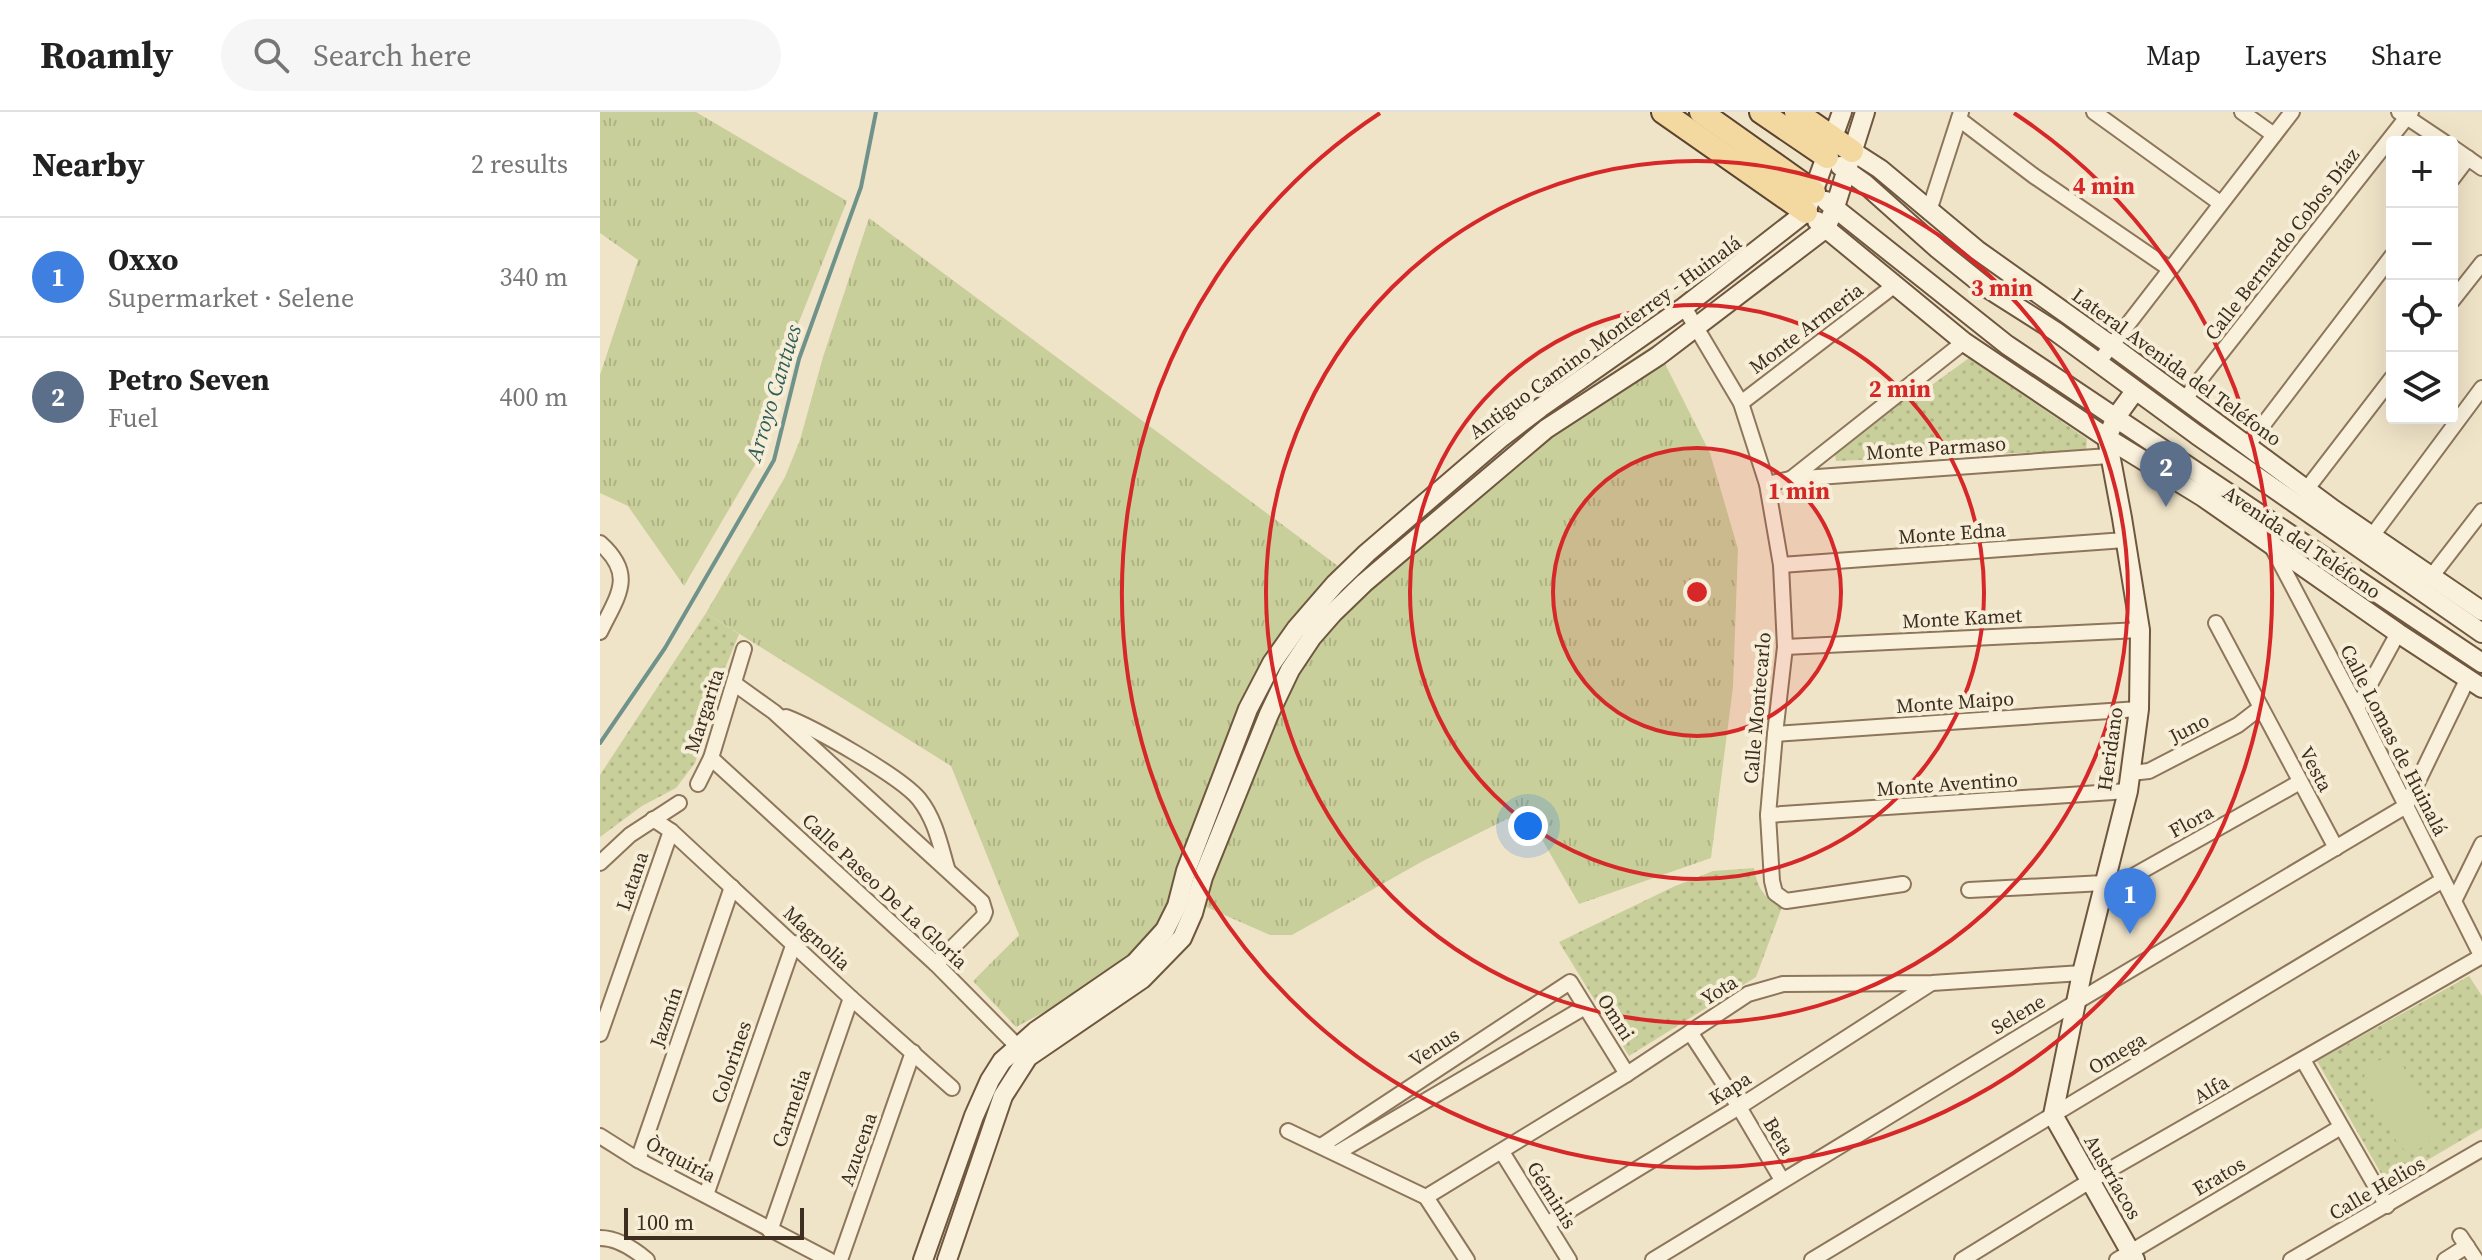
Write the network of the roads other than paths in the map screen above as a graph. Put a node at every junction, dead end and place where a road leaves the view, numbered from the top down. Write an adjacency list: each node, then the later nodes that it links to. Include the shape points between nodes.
1 (1663, 112): 19 (main road)
2 (1701, 112): 19 (main road)
3 (1761, 112): 15 (main road)
4 (1796, 112): 15 (main road)
5 (1842, 112): 15 (street)
6 (1865, 112): 15 (street)
7 (2094, 112): 20 (street)
8 (2242, 112): 12 (street)
9 (2292, 112): 12 (street)
10 (2406, 114): 13 (street); 37 (street, Calle Bernardo Cobos Díaz)
11 (1960, 115): 22 (street); 26 (street, via 2034,176)
12 (2274, 135): 20 (street)
13 (2436, 136)
14 (2458, 151): 16 (street)
15 (1840, 154): 19 (street); 21 (street); 22 (street, Lateral Avenida del Teléfono, via 1880,169); 33 (street, Avenida del Teléfono, via 1864,183 1961,268)
16 (2468, 158): 17 (street); 18 (street)
17 (2482, 168)
18 (2458, 171)
19 (1810, 202): 21 (street, Avenida del Teléfono); 23 (street); 29 (street, Antiguo Camino Monterrey - Huinalá)
20 (2220, 203): 26 (street)
21 (1835, 207): 23 (street); 39 (street, Avenida del Teléfono, via 1971,319)
22 (1929, 211): 32 (street, Lateral Avenida del Teléfono)
23 (1826, 228): 27 (street); 30 (street, Antiguo Camino Monterrey - Huinalá)
24 (2482, 263): 28 (street)
25 (2386, 264): 40 (street)
26 (2170, 269): 32 (street)
27 (1895, 285): 31 (street); 38 (street, Monte Armeria)
28 (2458, 293)
29 (1684, 307): 30 (street, Calle Montecarlo); 100 (street, Antiguo Camino Monterrey - Huinalá, via 1502,437 1367,553 1316,605 1272,663 1248,709 1165,930 1135,963 1036,1031)
30 (1697, 327): 38 (street, Calle Montecarlo); 100 (street, Antiguo Camino Monterrey - Huinalá, via 1546,429 1333,613 1290,670 1269,714 1182,938 1142,979)
31 (1964, 342): 41 (street); 42 (street)
32 (2112, 346): 33 (street); 37 (street, Lateral Avenida del Teléfono)
33 (2098, 363): 36 (street, Avenida del Teléfono)
34 (2386, 386): 44 (street)
35 (2482, 388): 47 (street)
36 (2135, 391): 39 (street); 46 (street, Avenida del Teléfono)
37 (2184, 400): 40 (street, Lateral Avenida del Teléfono)
38 (1741, 403): 43 (street, Calle Montecarlo)
39 (2116, 417): 41 (street); 61 (street, Avenida del Teléfono)
40 (2247, 446): 44 (street, Lateral Avenida del Teléfono)
41 (2108, 447): 42 (street, Monte Parmaso); 48 (street, Heridano); 49 (street, via 2203,497)
42 (1790, 479): 43 (street, Monte Parmaso)
43 (1767, 484): 51 (street, Calle Montecarlo)
44 (2306, 490): 46 (street, Lateral Avenida del Teléfono)
45 (2482, 511): 52 (street)
46 (2328, 516): 47 (street, Lateral Avenida del Teléfono); 58 (street, Avenida del Teléfono)
47 (2372, 536): 52 (street, Lateral Avenida del Teléfono)
48 (2125, 540): 51 (street, Monte Edna); 55 (street, Heridano)
49 (2269, 542): 57 (street); 65 (street, Calle Lomas de Huinalá)
50 (600, 543): 56 (street, via 617,560 622,580)
51 (1781, 565): 59 (street, Calle Montecarlo)
52 (2431, 577): 53 (street, Lateral Avenida del Teléfono)
53 (2482, 611)
54 (2216, 623): 64 (street, Vesta)
55 (2140, 630): 59 (street, Monte Kamet); 66 (street, Heridano)
56 (600, 632)
57 (2398, 633): 62 (street); 65 (street)
58 (2482, 633)
59 (1785, 647): 68 (street, Calle Montecarlo)
60 (744, 649): 63 (street, Margarita)
61 (2482, 663)
62 (2475, 683): 74 (street)
63 (735, 684): 67 (street); 69 (street, Margarita)
64 (2260, 708): 70 (street, Juno); 71 (street, Vesta)
65 (2357, 708): 74 (street, Calle Lomas de Huinalá)
66 (2139, 709): 68 (street, Monte Maipo); 70 (street, Heridano)
67 (774, 712): 81 (street); 81 (street, via 816,731 910,790 931,818)
68 (1775, 734): 75 (street, Calle Montecarlo)
69 (711, 758): 72 (street, Margarita); 90 (street, Calle Paseo De La Gloria)
70 (2129, 782): 75 (street, Monte Aventino); 85 (street, Heridano)
71 (2300, 782): 79 (street, Vesta); 85 (street, Flora)
72 (698, 784)
73 (679, 803): 76 (street)
74 (2406, 806): 79 (street, Selene); 82 (street, Calle Lomas de Huinalá)
75 (1768, 815): 83 (street, Calle Montecarlo, via 1772,881 1775,893 1786,901)
76 (653, 819): 77 (street, Magnolia); 80 (street)
77 (671, 831): 84 (street, Magnolia); 98 (street, Latana)
78 (2482, 844): 87 (street)
79 (2336, 848): 95 (street, Selene)
80 (600, 863)
81 (947, 868): 90 (street, via 982,902 985,912)
82 (2443, 880): 87 (street, Calle Lomas de Huinalá); 105 (street, Omega)
83 (1903, 884)
84 (732, 887): 88 (street, Magnolia); 115 (street, Jazmín)
85 (2102, 889): 86 (street); 91 (street, Heridano)
86 (1969, 890)
87 (2454, 901): 89 (street, Calle Lomas de Huinalá)
88 (794, 943): 94 (street, Magnolia); 118 (street, Colorines)
89 (2482, 956): 101 (street, Alfa)
90 (936, 964): 100 (street, Calle Paseo De La Gloria)
91 (2082, 973): 93 (street, Yota); 95 (street, Heridano)
92 (1570, 982): 96 (street, Omni); 111 (street, Venus)
93 (1932, 983): 97 (street, Yota, via 1783,984 1748,994); 104 (street, Kapa)
94 (851, 998): 99 (street, Magnolia); 122 (street, Carmelia)
95 (2078, 1001): 105 (street, Heridano); 116 (street, Selene)
96 (1585, 1007): 102 (street, Omni); 113 (street, Venus)
97 (1690, 1032): 102 (street, Yota); 104 (street, Beta)
98 (600, 1034)
99 (913, 1052): 103 (street, Magnolia); 127 (street, Azucena)
100 (1022, 1052): 106 (street, Antiguo Camino Monterrey - Huinalá, via 1002,1061); 107 (street, Antiguo Camino Monterrey - Huinalá)
101 (2303, 1060): 108 (street); 117 (street, Alfa)
102 (1627, 1074): 112 (street, Yota)
103 (952, 1088)
104 (1739, 1107): 116 (street, Beta); 121 (street, Kapa)
105 (2053, 1115): 117 (street, Austríacos); 133 (street, Omega)
106 (974, 1116): 107 (street, via 985,1114); 128 (street, Antiguo Camino Monterrey - Huinalá)
107 (992, 1124): 129 (street, Antiguo Camino Monterrey - Huinalá)
108 (2341, 1127): 120 (street); 124 (street, Eratos)
109 (1288, 1131): 111 (street)
110 (600, 1136): 115 (street, Òrquiria)
111 (1321, 1146): 113 (street)
112 (1502, 1152): 119 (street, Yota); 121 (street, Géminis)
113 (1337, 1153): 119 (street)
114 (2481, 1153): 120 (street, Calle Helios)
115 (638, 1160): 118 (street, Òrquiria)
116 (1782, 1180): 132 (street, Selene)
117 (2090, 1181): 124 (street, Austríacos); 134 (street, Alfa)
118 (706, 1195): 122 (street, Òrquiria)
119 (1426, 1197): 130 (street)
120 (2387, 1206): 135 (street, Calle Helios)
121 (1547, 1224): 131 (street, Géminis)
122 (770, 1231): 126 (street, Òrquiria)
123 (600, 1238): 125 (street, via 611,1238)
124 (2127, 1257)
125 (647, 1260)
126 (829, 1260)
127 (840, 1260)
128 (923, 1260)
129 (947, 1260)
130 (1467, 1260)
131 (1569, 1260)
132 (1655, 1260)
133 (1812, 1260)
134 (1962, 1260)
135 (2291, 1260)
136 (2445, 1260): 137 (street, via 2463,1241)
137 (2476, 1260)

